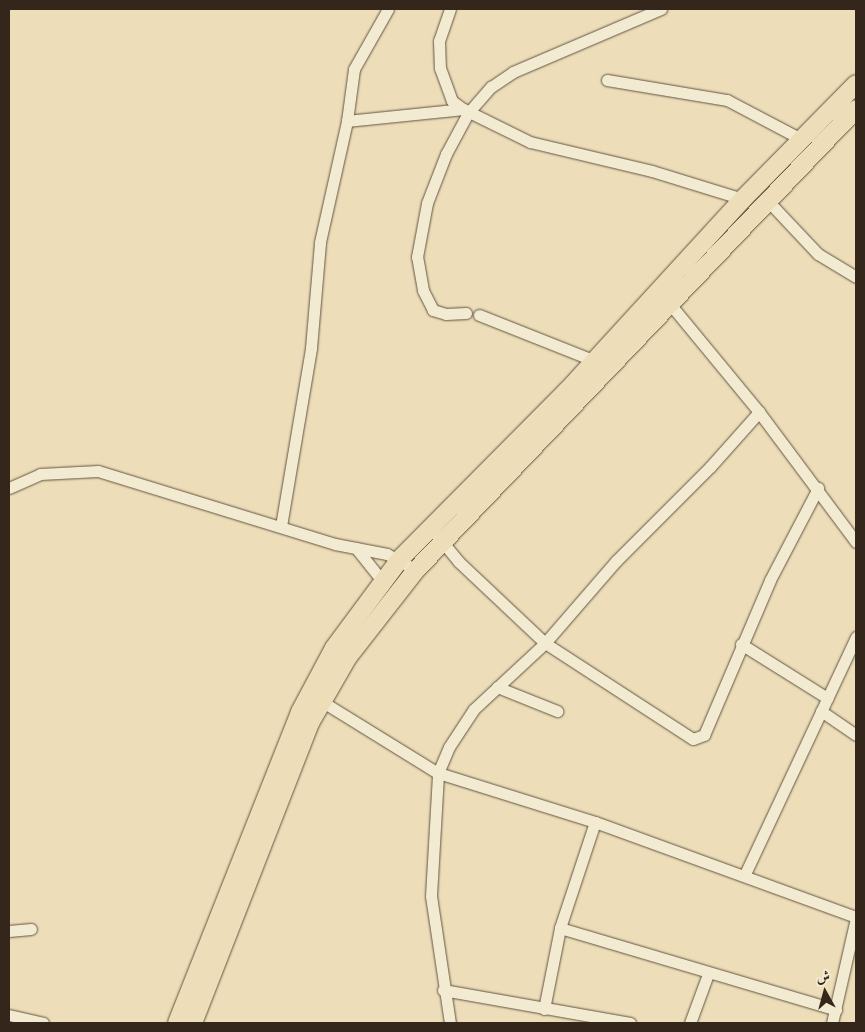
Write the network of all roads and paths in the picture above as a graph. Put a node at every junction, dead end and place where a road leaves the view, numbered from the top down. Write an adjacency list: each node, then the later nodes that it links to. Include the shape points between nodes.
1 (388, 9): 8 (street, via 354,69)
2 (450, 9): 7 (street, via 439,41 440,68 452,101)
3 (660, 9): 7 (street, via 513,72 491,87)
4 (606, 80): 9 (street, via 727,100)
5 (856, 84): 9 (main road)
6 (856, 109): 11 (main road)
7 (466, 111): 8 (street); 10 (street, via 530,142 652,171); 14 (street, via 427,203 417,257 423,290 433,310 446,314)
8 (347, 121): 20 (street, via 320,242 311,348)
9 (801, 139): 10 (main road)
10 (743, 199): 16 (main road)
11 (768, 201): 12 (street, via 818,254); 13 (main road)
12 (856, 277)
13 (670, 304): 16 (main road); 17 (street)
14 (466, 313)
15 (479, 315): 16 (street)
16 (603, 365): 21 (main road); 22 (main road)
17 (759, 412): 19 (street); 29 (street, via 616,562)
18 (9, 488): 20 (street, via 40,474 98,471)
19 (818, 488): 23 (street); 30 (street)
20 (282, 526): 24 (street)
21 (431, 528): 22 (street); 25 (main road)
22 (443, 542): 26 (main road); 29 (street, via 459,562)
23 (856, 542)
24 (356, 548): 25 (street); 27 (street)
25 (400, 559): 26 (street); 27 (main road)
26 (416, 570): 32 (main road)
27 (383, 582): 32 (main road, via 334,648)
28 (856, 637): 33 (street)
29 (545, 644): 30 (street, via 693,740 704,735); 31 (street)
30 (741, 644): 33 (street)
31 (497, 687): 34 (street); 37 (street, via 459,730)
32 (315, 697): 37 (street); 50 (main road); 51 (main road)
33 (826, 698): 35 (street)
34 (557, 711)
35 (821, 711): 36 (street); 39 (street)
36 (856, 735)
37 (438, 773): 38 (street); 45 (street, via 431,896)
38 (595, 822): 39 (street); 41 (street)
39 (745, 874): 40 (street)
40 (856, 918): 47 (street)
41 (560, 928): 44 (street); 46 (street)
42 (31, 929): 43 (street)
43 (9, 931)
44 (708, 974): 47 (street); 54 (street)
45 (443, 990): 46 (street); 52 (street)
46 (544, 1008): 53 (street)
47 (836, 1010): 55 (street)
48 (9, 1015): 49 (street)
49 (43, 1023)
50 (177, 1023)
51 (193, 1023)
52 (450, 1023)
53 (630, 1023)
54 (690, 1023)
55 (832, 1023)

